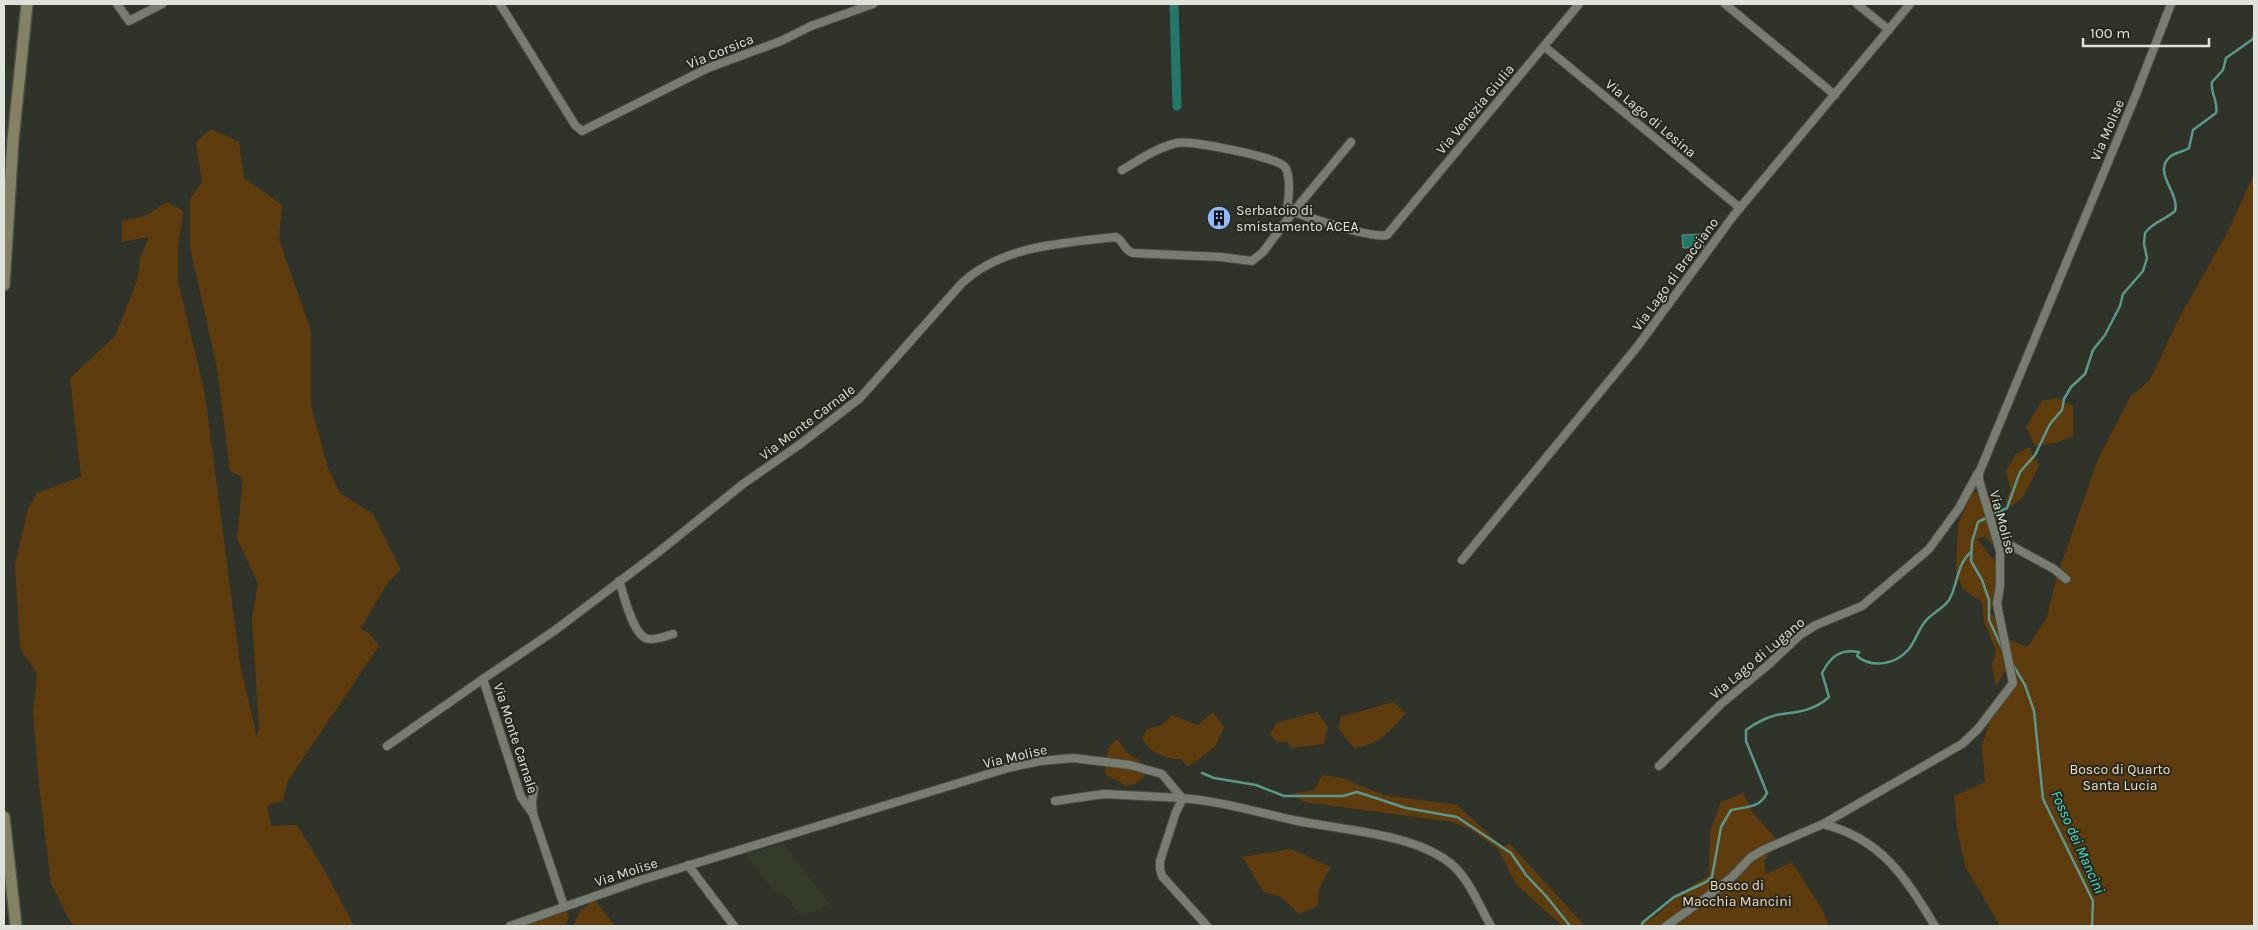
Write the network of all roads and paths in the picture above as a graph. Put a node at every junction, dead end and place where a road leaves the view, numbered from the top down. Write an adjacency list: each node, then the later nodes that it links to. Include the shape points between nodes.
1 (27, 4): 18 (main road, via 13,140)
2 (117, 4): 3 (street, via 129,21)
3 (162, 4)
4 (500, 4): 5 (street, Via Corsica, via 580,130 708,68)
5 (873, 4)
6 (1579, 4): 12 (street, Via Venezia Giulia)
7 (1725, 4): 13 (street)
8 (1857, 4): 11 (street)
9 (1910, 4): 11 (street, Via Lago di Bracciano)
10 (2171, 4): 19 (street, Via Molise)
11 (1889, 30): 13 (street, Via Lago di Bracciano)
12 (1545, 46): 16 (street, Via Lago di Lesina); 17 (street, Via Venezia Giulia, via 1385,236)
13 (1835, 95): 16 (street, Via Lago di Bracciano)
14 (1352, 142): 17 (street)
15 (1122, 170): 17 (street, via 1164,147 1181,142 1201,143 1258,156 1286,168)
16 (1740, 208): 21 (street, Via Lago di Bracciano, via 1637,347)
17 (1290, 210): 23 (street, Via Monte Carnale, via 1260,256 1249,261 1133,253 1126,250 1116,237 1023,251 979,270 952,294 860,398)
18 (4, 286)
19 (1978, 473): 20 (street, Via Molise); 27 (street, Via Lago di Lugano, via 1959,508 1929,549 1862,606 1800,635 1721,704)
20 (1997, 538): 22 (street); 33 (street, Via Molise, via 2001,562 1997,604 2013,683 1967,740)
21 (1462, 560)
22 (2066, 579)
23 (619, 581): 24 (street, via 640,635 649,639); 25 (street, Via Monte Carnale, via 554,631)
24 (673, 634)
25 (483, 679): 26 (street); 31 (street, Via Monte Carnale, via 522,799)
26 (387, 746)
27 (1659, 766)
28 (534, 789): 31 (street)
29 (1182, 798): 30 (street, via 1104,794); 34 (street, Via Molise, via 1162,774 1130,764 1073,758 1040,761); 39 (street, via 1160,869); 40 (street, via 1208,800 1404,841 1427,849 1459,871)
30 (1055, 801)
31 (533, 814): 35 (street, Via Monte Carnale)
32 (4, 816): 36 (main road)
33 (1823, 824): 41 (street, Via Molise, via 1780,841 1750,858 1708,897); 42 (street, via 1850,832 1880,851 1899,871)
34 (688, 865): 35 (street, Via Molise); 38 (street)
35 (564, 906): 37 (street, Via Molise)
36 (16, 926)
37 (510, 926)
38 (734, 926)
39 (1207, 926)
40 (1491, 926)
41 (1666, 926)
42 (1935, 926)

